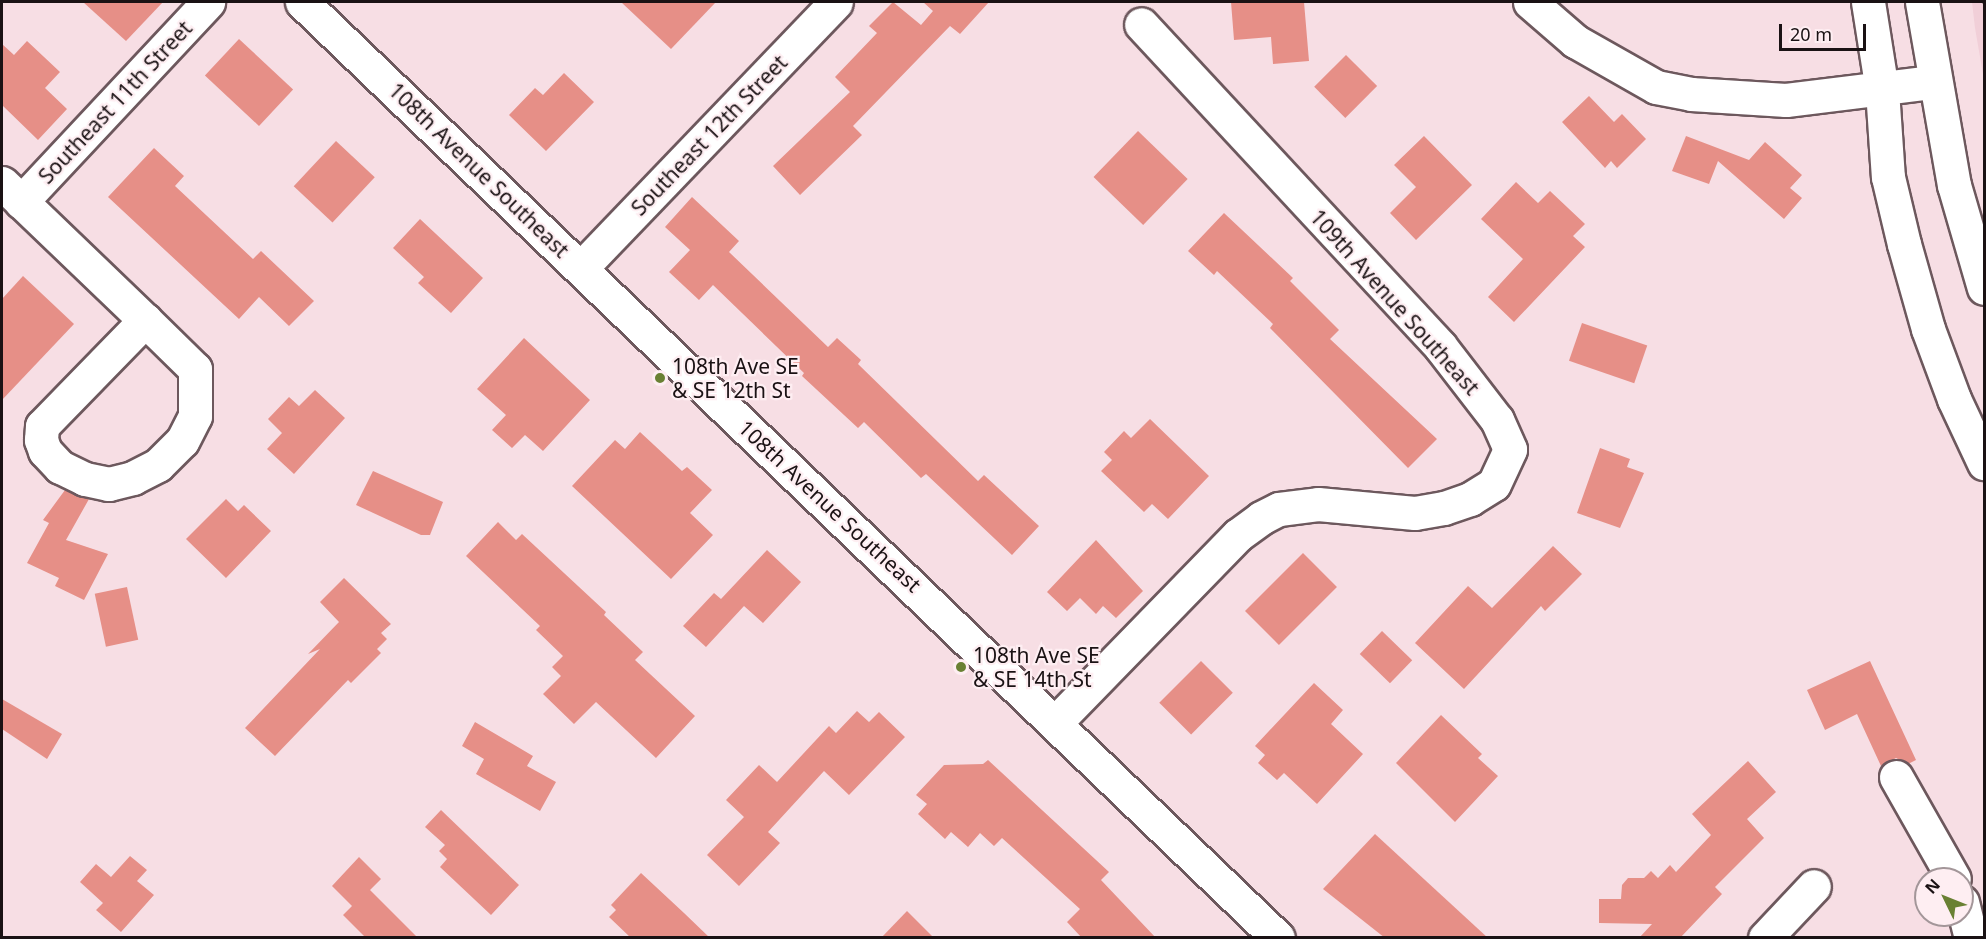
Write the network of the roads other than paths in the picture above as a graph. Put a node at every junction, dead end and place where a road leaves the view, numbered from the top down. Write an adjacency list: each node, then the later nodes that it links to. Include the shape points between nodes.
1 (208, 2): 10 (street, Southeast 11th Street)
2 (302, 2): 11 (street, 108th Avenue Southeast)
3 (836, 2): 11 (street, Southeast 12th Street)
4 (1530, 2): 9 (street, via 1575,41 1656,87 1690,94 1786,100)
5 (1868, 2): 9 (street)
6 (1922, 2): 8 (street)
7 (1142, 24): 15 (street, 109th Avenue Southeast, via 1440,346 1497,420 1510,449 1494,484 1470,499 1444,508 1415,513 1318,504 1279,508 1238,535)
8 (1933, 82): 9 (street); 12 (street, via 1954,185)
9 (1882, 90): 14 (street, via 1888,177 1904,244 1953,399)
10 (11, 192): 13 (street)
11 (581, 267): 15 (street, 108th Avenue Southeast)
12 (1984, 288)
13 (145, 320): 13 (street, via 195,369 195,416 182,441 158,465 133,478 109,484 85,479 60,467 45,451 42,426)
14 (1984, 463)
15 (1055, 723): 19 (street, 108th Avenue Southeast)
16 (1896, 777): 17 (street)
17 (1947, 867)
18 (1814, 886): 20 (street)
19 (1278, 938)
20 (1765, 938)

